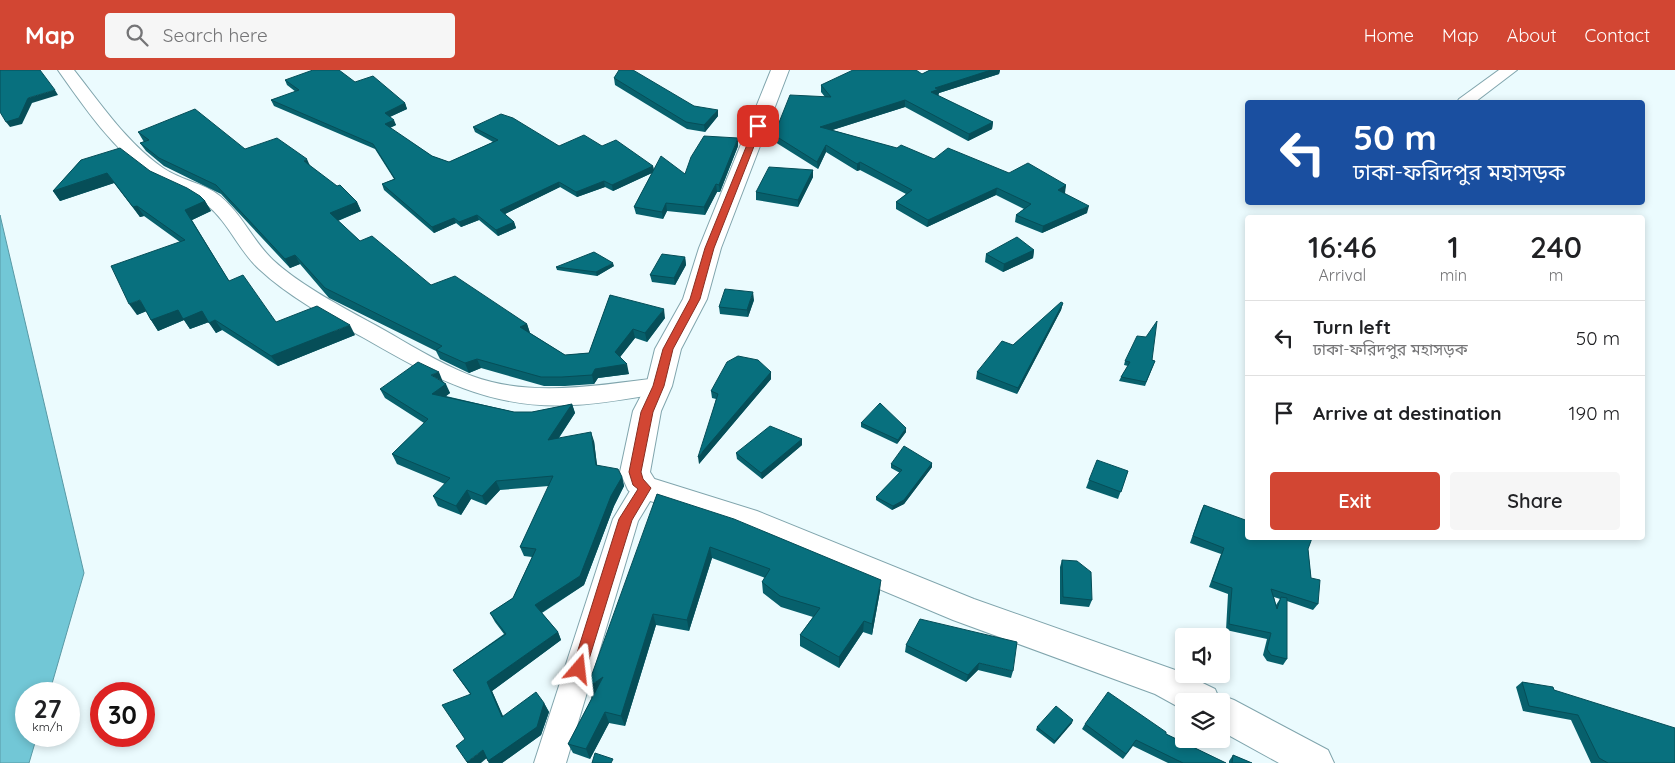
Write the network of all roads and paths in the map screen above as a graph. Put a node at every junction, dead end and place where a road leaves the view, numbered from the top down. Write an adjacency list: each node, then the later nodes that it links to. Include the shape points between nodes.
1 (66, 70): 5 (street, via 123,143 157,172 212,199 229,215 264,263 278,275 347,319 426,363 488,389 539,396 572,397)
2 (780, 70): 5 (main road, via 710,248 695,299 668,349)
3 (1509, 70): 4 (street)
4 (1468, 100)
5 (659, 386): 6 (main road, via 647,412 635,472 638,482)
6 (645, 488): 7 (main road, via 746,520 965,610 1166,682); 9 (street, via 626,519)
7 (1187, 693)
8 (1230, 717): 10 (main road)
9 (550, 763)
10 (1315, 763)

